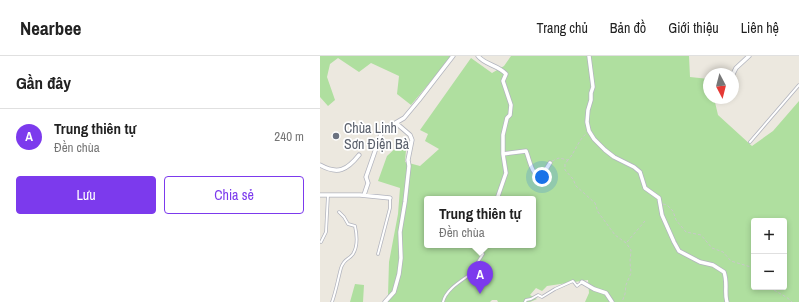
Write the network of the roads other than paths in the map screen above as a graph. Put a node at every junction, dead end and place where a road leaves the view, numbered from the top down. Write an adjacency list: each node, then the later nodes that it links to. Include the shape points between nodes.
1 (453, 56): 7 (street, via 404,118)
2 (478, 56): 9 (street, via 506,74 503,81 511,105 503,135)
3 (589, 56): 28 (street, via 593,87 588,110 589,131 604,150 640,172 645,188 659,198 668,232 679,251 724,272)
4 (749, 56): 5 (street)
5 (736, 68)
6 (799, 85): 8 (lane)
7 (396, 123): 15 (street, via 382,131 366,177 368,183); 24 (street, via 412,140 400,232 399,274 394,292)
8 (750, 142)
9 (503, 154): 11 (street, via 526,151 536,174 545,171); 16 (street, via 506,174)
10 (359, 155): 12 (street, via 347,168 340,170 327,169)
11 (550, 163)
12 (320, 165)
13 (320, 195): 14 (street)
14 (328, 195): 15 (street); 19 (lane, via 326,232)
15 (364, 195): 17 (street)
16 (498, 196)
17 (390, 198): 21 (lane, via 390,208)
18 (339, 212): 23 (lane, via 348,224 355,226 357,238 354,252 345,260 341,269)
19 (321, 242)
20 (480, 250): 25 (lane, via 483,254 476,265 476,270 448,292)
21 (378, 254)
22 (582, 282): 26 (lane, via 578,286 573,281 542,298 538,295); 27 (street, via 606,293)
23 (332, 302)
24 (384, 302)
25 (443, 302)
26 (525, 302)
27 (612, 302)
28 (727, 302)

